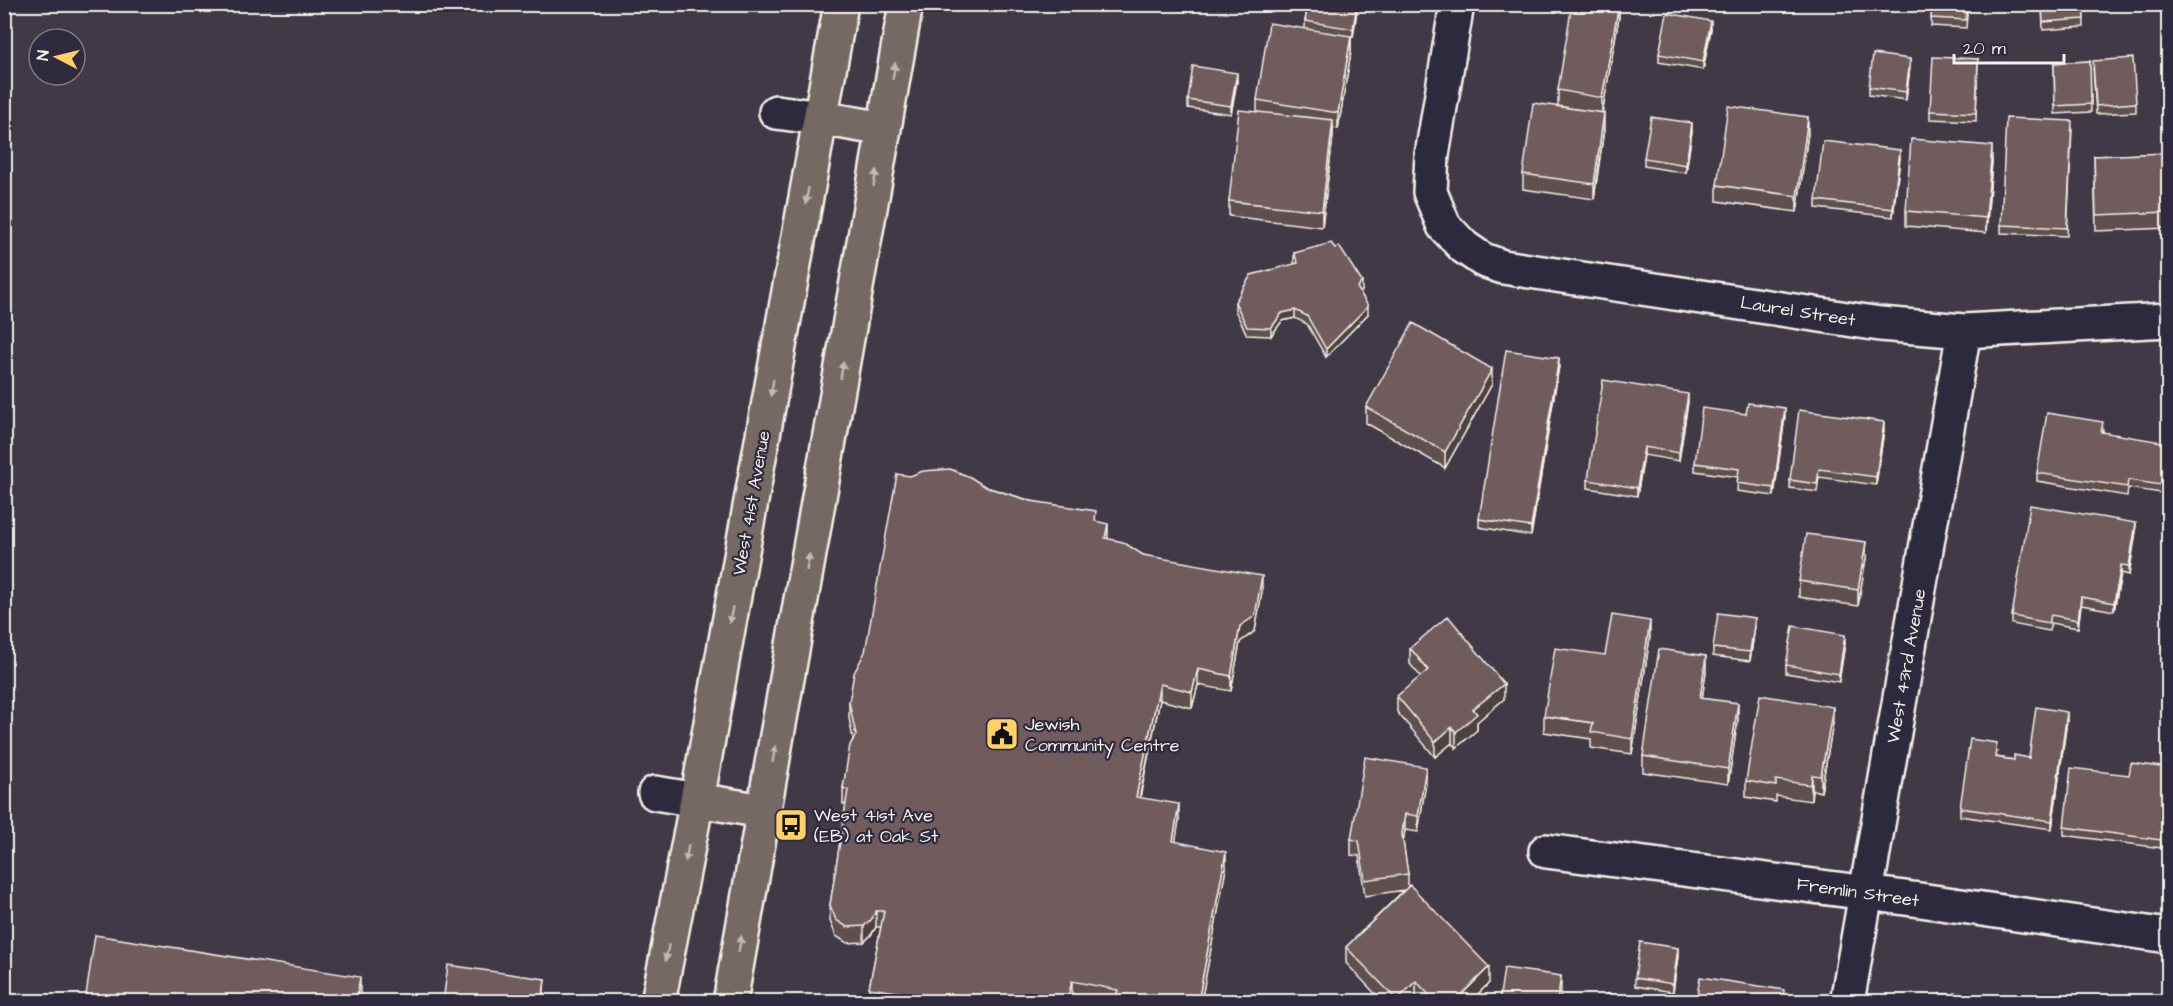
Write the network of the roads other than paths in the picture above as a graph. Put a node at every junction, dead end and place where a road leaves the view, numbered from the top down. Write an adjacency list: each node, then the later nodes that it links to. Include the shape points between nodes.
1 (841, 4): 5 (main road, West 41st Avenue)
2 (906, 4): 6 (main road, one-way to 2)
3 (1457, 4): 8 (street, Laurel Street, via 1432,155 1430,192 1443,226 1483,260 1503,267 1880,324)
4 (776, 112): 5 (street)
5 (821, 118): 6 (main road); 10 (main road, West 41st Avenue, one-way to 10)
6 (884, 129): 11 (main road, one-way to 6)
7 (2169, 320): 8 (street, Laurel Street)
8 (1964, 331): 13 (street, West 43rd Avenue)
9 (655, 793): 10 (street)
10 (697, 800): 11 (main road); 15 (main road, West 41st Avenue, one-way to 15)
11 (763, 811): 16 (main road, one-way to 11)
12 (1546, 850): 13 (street, Fremlin Street)
13 (1865, 893): 14 (street, Fremlin Street); 17 (street, West 43rd Avenue)
14 (2169, 936)
15 (658, 1002)
16 (730, 1002)
17 (1847, 1002)

